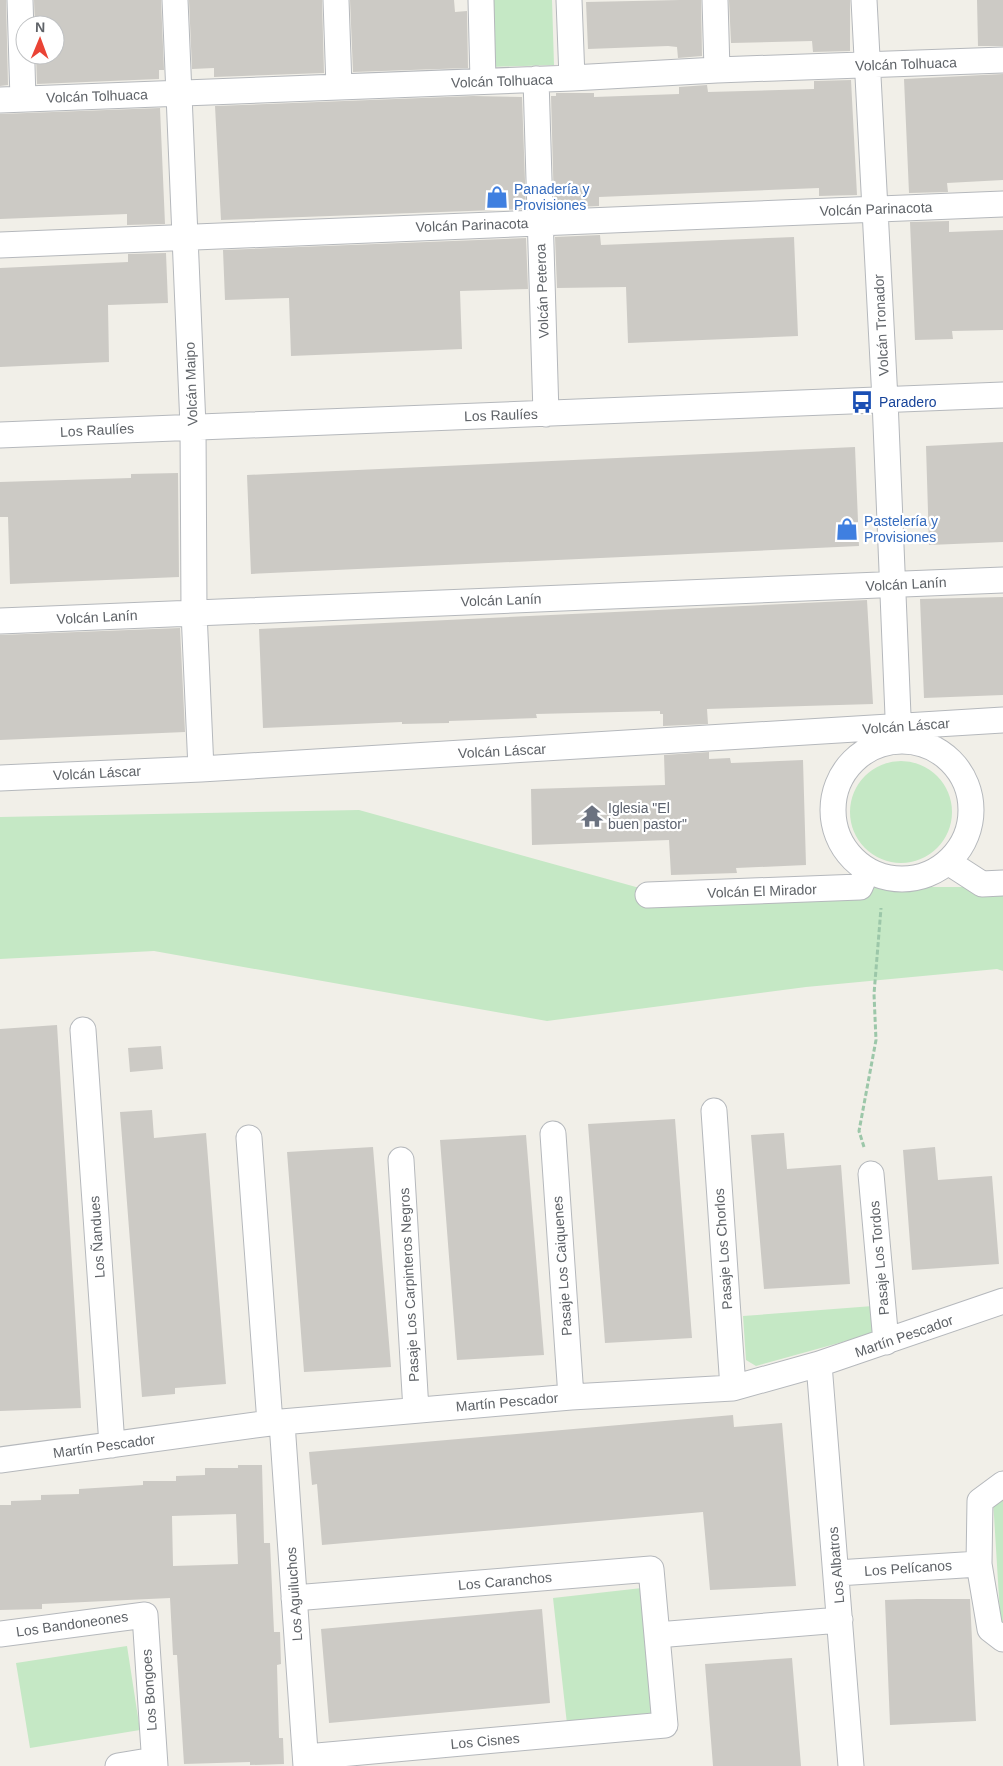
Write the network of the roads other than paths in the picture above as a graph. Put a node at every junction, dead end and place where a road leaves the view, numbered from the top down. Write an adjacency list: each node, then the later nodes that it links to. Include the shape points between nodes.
1 (20, 0): 16 (street)
2 (175, 0): 15 (street, Volcán Maipo)
3 (336, 0): 14 (street)
4 (481, 0): 13 (street)
5 (569, 0): 11 (street)
6 (715, 0): 10 (street)
7 (864, 0): 9 (street, Volcán Tronador)
8 (1003, 60): 9 (street, Volcán Tolhuaca)
9 (867, 66): 10 (street, Volcán Tolhuaca); 18 (street, Volcán Tronador)
10 (717, 70): 11 (street, Volcán Tolhuaca)
11 (572, 78): 12 (street, Volcán Tolhuaca)
12 (536, 79): 13 (street, Volcán Tolhuaca); 19 (street, Volcán Peteroa)
13 (483, 81): 14 (street, Volcán Tolhuaca)
14 (339, 87): 15 (street, Volcán Tolhuaca)
15 (179, 93): 16 (street, Volcán Tolhuaca); 20 (street, Volcán Maipo)
16 (12, 100)
17 (1003, 204): 18 (street, Volcán Parinacota)
18 (874, 209): 19 (street, Volcán Parinacota); 23 (street, Volcán Tronador)
19 (540, 223): 20 (street, Volcán Parinacota); 24 (street, Volcán Peteroa)
20 (185, 236): 21 (street, Volcán Parinacota); 25 (street, Volcán Maipo)
21 (0, 245)
22 (1003, 395): 23 (street, Los Raulíes)
23 (885, 400): 24 (street, Los Raulíes); 28 (street, Volcán Tronador)
24 (546, 414): 25 (street, Los Raulíes)
25 (193, 426): 26 (street, Los Raulíes); 29 (street, Volcán Maipo)
26 (0, 435)
27 (1003, 580): 28 (street, Volcán Lanín)
28 (893, 585): 29 (street, Volcán Lanín); 32 (street, Volcán Tronador)
29 (194, 612): 30 (street, Volcán Lanín); 33 (street, Volcán Maipo)
30 (0, 621)
31 (1003, 720): 32 (street, Volcán Láscar)
32 (899, 734): 33 (street, Volcán Láscar); 35 (street, via 940,752 956,766 966,784 971,805 970,826 962,846); 36 (street, via 857,756 842,773 833,794 832,816 837,838 849,857)
33 (200, 769): 34 (street, Volcán Láscar)
34 (0, 778)
35 (948, 862): 36 (street, via 918,878 900,880); 37 (street, via 982,884)
36 (875, 874): 38 (street, Volcán El Mirador, via 860,886)
37 (1003, 883)
38 (648, 895)
39 (83, 1030): 52 (street, Los Ñandues)
40 (714, 1111): 48 (street, Pasaje Los Chorlos)
41 (553, 1134): 49 (street, Pasaje Los Caiquenes)
42 (249, 1138): 51 (street, Los Aguiluchos)
43 (401, 1160): 50 (street, Pasaje Los Carpinteros Negros)
44 (871, 1174): 46 (street, Pasaje Los Tordos)
45 (1003, 1301): 46 (street, Martín Pescador)
46 (886, 1342): 47 (street, Martín Pescador)
47 (819, 1364): 48 (street, Martín Pescador); 56 (street, Los Albatros)
48 (733, 1388): 49 (street, Martín Pescador)
49 (571, 1397): 50 (street, Martín Pescador)
50 (416, 1410): 51 (street, Martín Pescador)
51 (276, 1423): 52 (street, Martín Pescador); 57 (street, Los Aguiluchos)
52 (112, 1445): 53 (street, Martín Pescador)
53 (0, 1460)
54 (1003, 1484): 55 (street, via 980,1501)
55 (979, 1564): 56 (street, Los Pelícanos); 62 (street, via 990,1629)
56 (837, 1573): 59 (street, Los Albatros)
57 (294, 1598): 61 (street, Los Caranchos, via 651,1570); 64 (street, Los Aguiluchos)
58 (145, 1615): 60 (street, Los Bandoneones); 65 (street, Los Bongoes)
59 (840, 1620): 61 (street); 67 (street, Los Albatros)
60 (0, 1634)
61 (657, 1635): 63 (street, Los Caranchos)
62 (1003, 1639)
63 (665, 1725): 64 (street, Los Cisnes)
64 (306, 1761)
65 (154, 1763): 66 (street)
66 (118, 1766)
67 (852, 1766)

